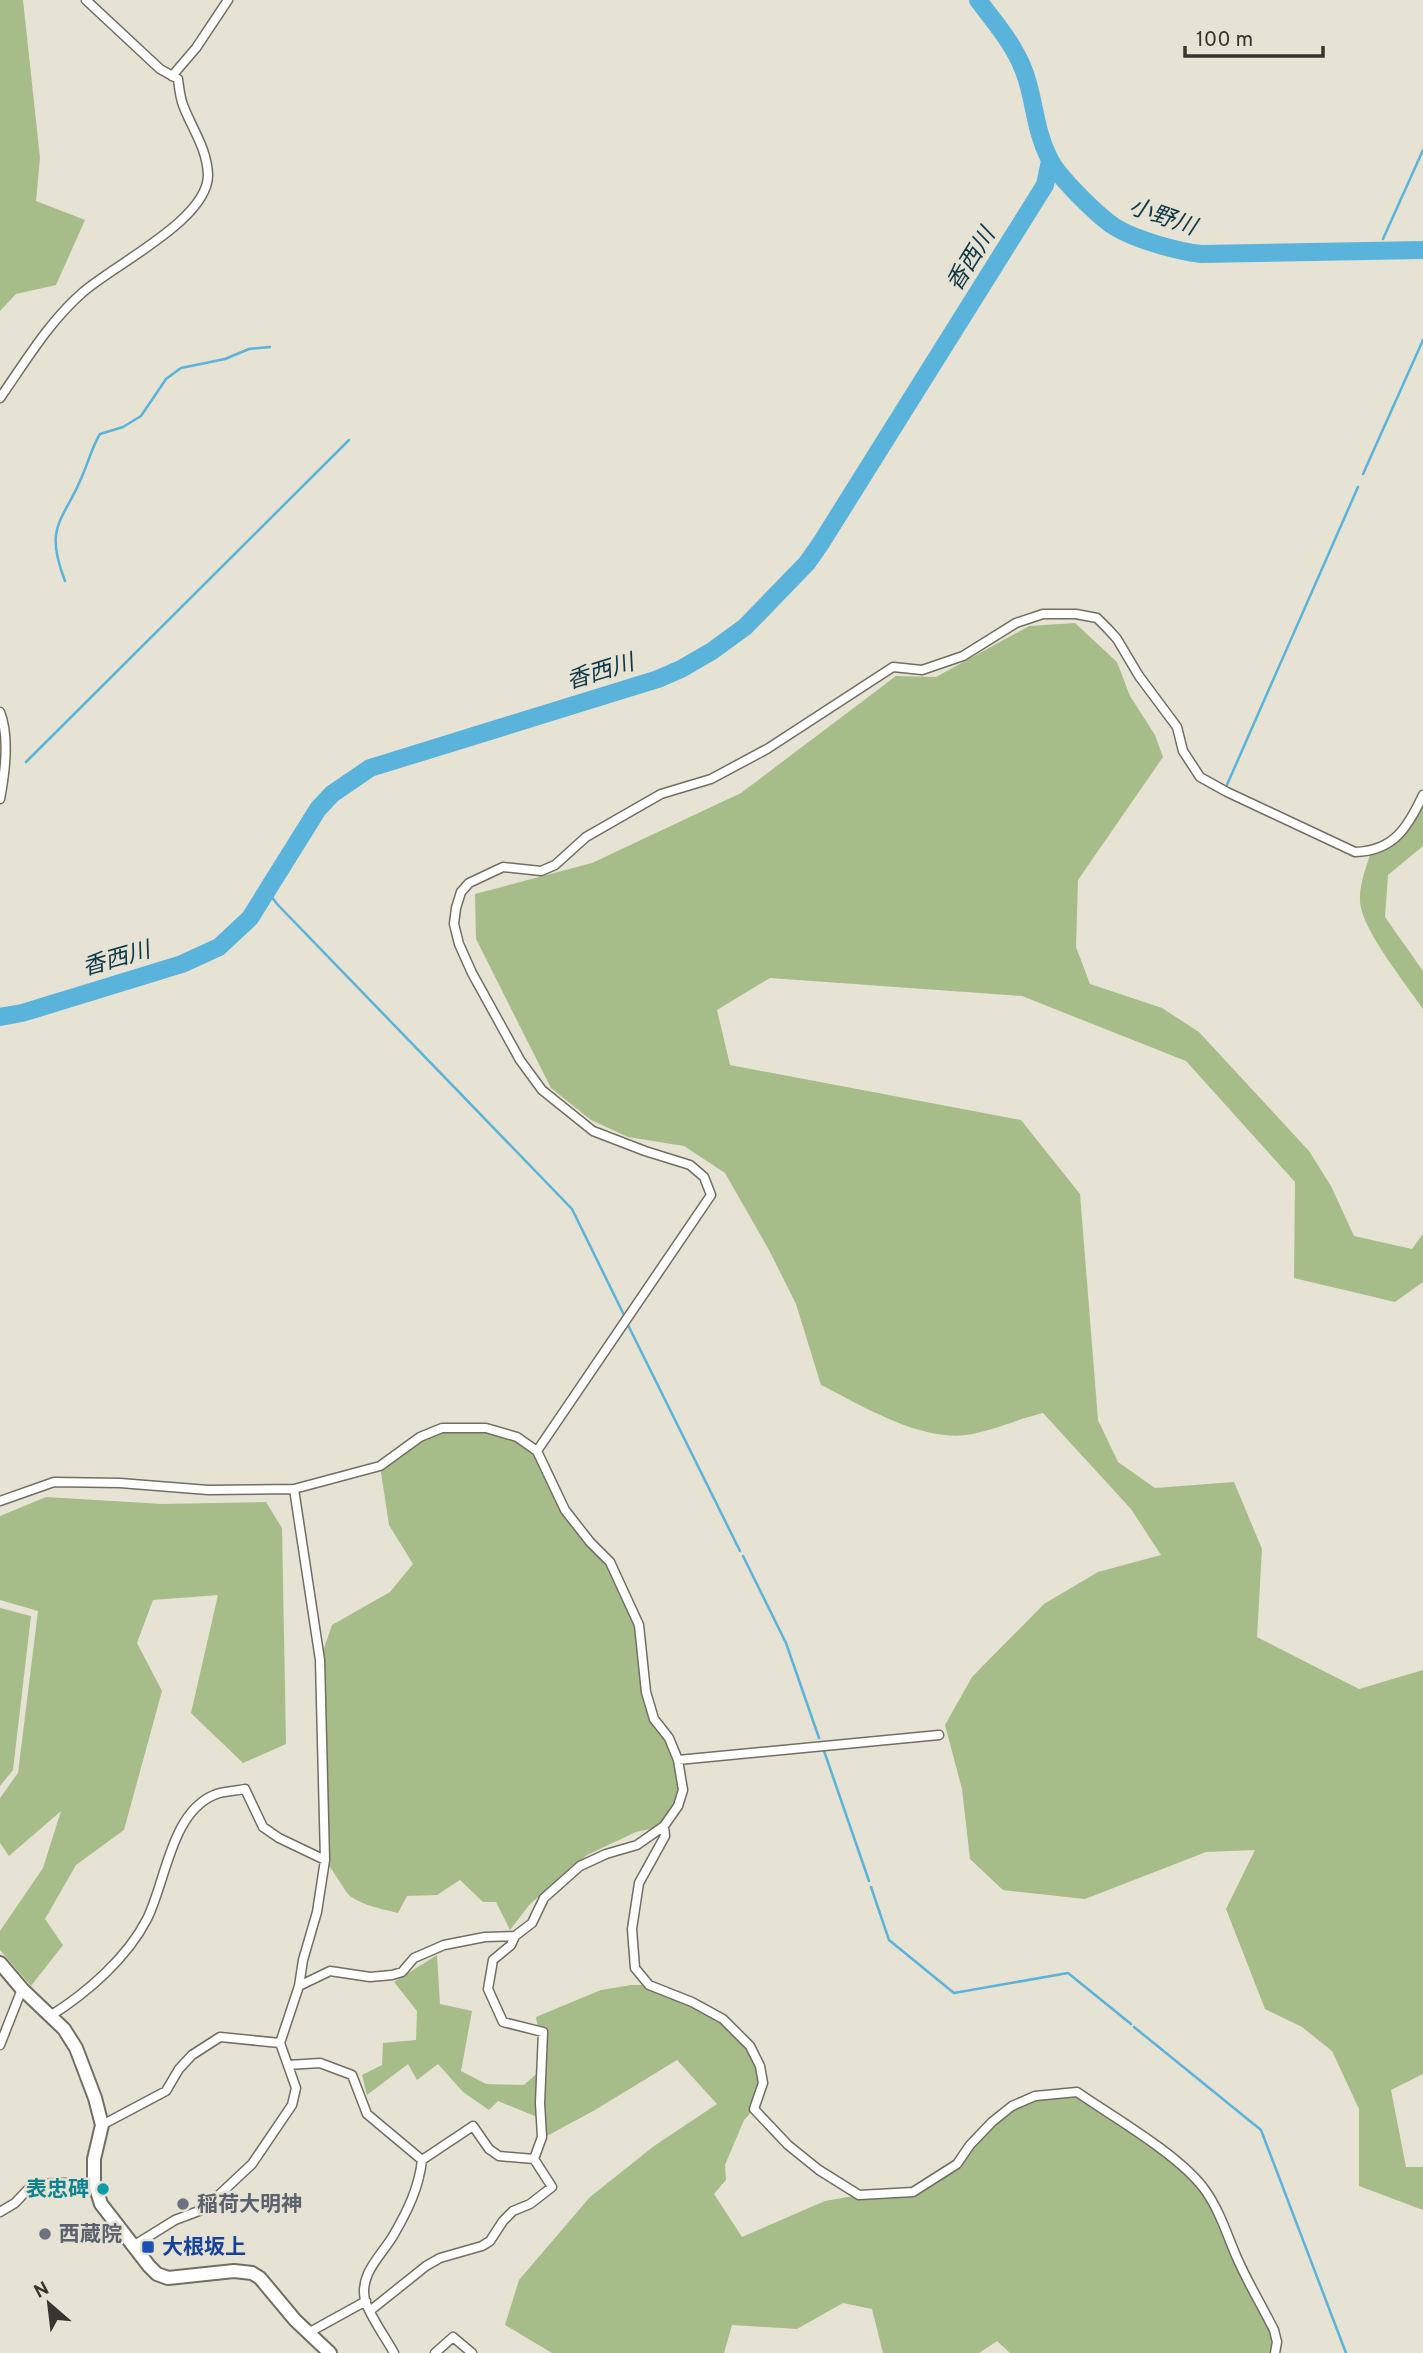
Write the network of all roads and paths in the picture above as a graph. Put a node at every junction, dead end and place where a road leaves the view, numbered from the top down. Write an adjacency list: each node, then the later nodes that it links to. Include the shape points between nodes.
1 (86, 0): 3 (street)
2 (228, 0): 3 (street, via 197,48)
3 (172, 76): 4 (street, via 178,79 183,104 203,147 208,175 205,191 164,234 83,292 43,334)
4 (0, 397)
5 (0, 712): 7 (street, via 5,747)
6 (1423, 795): 8 (street, via 1398,836 1371,851 1355,852 1227,792 1200,777 1183,751 1177,727 1117,639 1097,618 1043,614 1016,623 963,656 932,667 893,667 767,749 711,779 661,794 586,836 555,865 541,870 503,867 469,883 456,908 459,944 520,1060 542,1090 593,1130 690,1165 704,1177 711,1195)
7 (0, 799)
8 (537, 1451): 9 (street, via 517,1437 486,1428 442,1428 420,1437 380,1466); 12 (street, via 565,1510 610,1562 639,1625 646,1692 654,1719)
9 (294, 1489): 10 (street, via 54,1482); 14 (street, via 320,1660)
10 (0, 1501)
11 (939, 1735): 12 (street)
12 (678, 1760): 13 (street, via 682,1790 678,1806)
13 (664, 1826): 15 (street, via 637,1845 580,1866 544,1898 532,1923); 36 (street, via 666,1836 639,1883 632,1929 635,1968 649,1985 723,2019 744,2039 760,2066 763,2083 754,2109 788,2145 859,2195 913,2192 957,2164 970,2145 1012,2106 1035,2096 1077,2092 1153,2144 1204,2189 1274,2330)
14 (325, 1860): 17 (street); 19 (street, via 263,1827 246,1789 215,1795 193,1808 171,1850 146,1921 98,1980)
15 (514, 1936): 17 (street, via 444,1945 414,1958 402,1972 392,1975 330,1971); 24 (street, via 511,1945 493,1959 488,1989 503,2022 543,2032 542,2137)
16 (0, 1963): 18 (main road)
17 (299, 1986): 20 (street)
18 (22, 1989): 19 (main road); 21 (street)
19 (50, 2016): 23 (main road, via 76,2048)
20 (281, 2043): 22 (street); 23 (street, via 220,2037 192,2055 166,2091)
21 (0, 2045)
22 (288, 2065): 25 (street, via 320,2063 352,2075 367,2114); 28 (street, via 296,2088 292,2105 252,2164 204,2209 175,2220)
23 (102, 2125): 26 (main road)
24 (534, 2159): 25 (street, via 499,2156 473,2126); 30 (street, via 552,2187 547,2192 513,2211 490,2241 426,2266)
25 (422, 2160): 29 (street, via 409,2206 372,2264 365,2285)
26 (93, 2182): 27 (street, via 33,2185); 28 (main road, via 107,2214)
27 (0, 2213)
28 (133, 2246): 31 (main road, via 162,2277 252,2273)
29 (366, 2301): 30 (street); 31 (street)
30 (371, 2310): 33 (street)
31 (308, 2333): 32 (main road)
32 (330, 2353)
33 (394, 2353)
34 (435, 2353): 35 (street, via 453,2337)
35 (472, 2353)
36 (1275, 2353)

